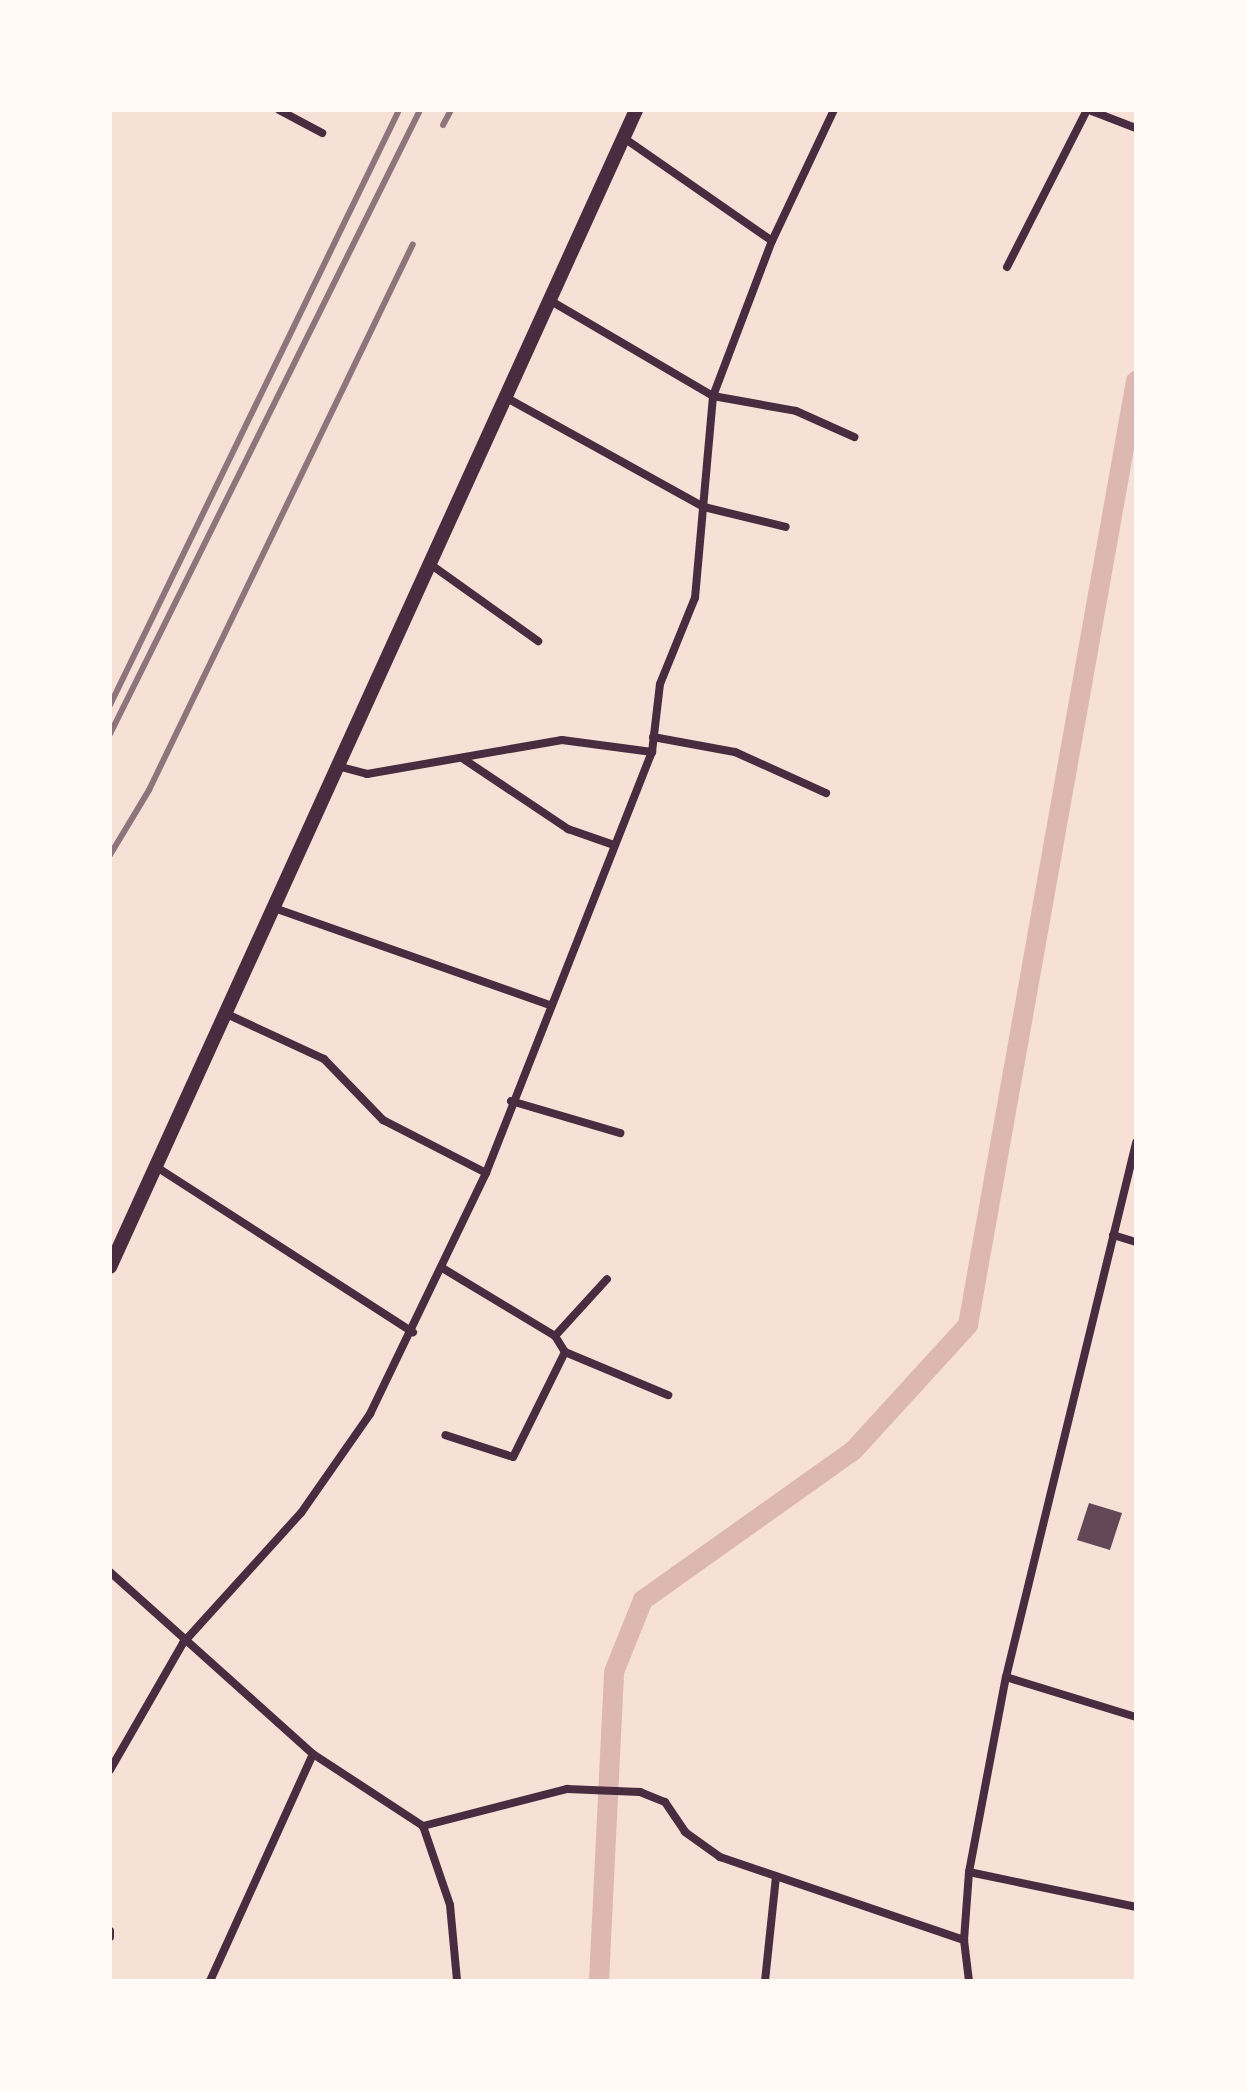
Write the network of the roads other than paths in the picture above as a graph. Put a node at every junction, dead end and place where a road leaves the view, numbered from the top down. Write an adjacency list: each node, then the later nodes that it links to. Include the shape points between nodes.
1 (279, 110): 6 (street)
2 (636, 110): 7 (street)
3 (834, 110): 8 (street)
4 (1088, 110): 5 (street); 9 (street)
5 (1136, 128)
6 (322, 133)
7 (624, 138): 8 (street); 10 (street)
8 (772, 241): 11 (street)
9 (1007, 267)
10 (551, 301): 11 (street); 12 (street)
11 (713, 396): 13 (street, via 796,411); 14 (street)
12 (507, 398): 14 (street); 16 (street)
13 (854, 437)
14 (704, 507): 15 (street); 18 (street, via 695,598 660,684)
15 (786, 527)
16 (430, 564): 17 (street); 21 (street)
17 (538, 641)
18 (653, 737): 19 (street); 22 (street, via 735,752)
19 (652, 752): 20 (street, via 562,740); 23 (street)
20 (462, 758): 21 (street, via 367,774); 23 (street, via 568,829)
21 (341, 767): 24 (street)
22 (826, 793)
23 (614, 845): 25 (street)
24 (277, 909): 25 (street); 26 (street)
25 (550, 1005): 27 (street)
26 (229, 1015): 30 (street); 31 (street, via 324,1059 383,1120)
27 (511, 1101): 28 (street); 31 (street)
28 (620, 1133)
29 (1136, 1143): 32 (street)
30 (155, 1166): 34 (street); 37 (street)
31 (486, 1173): 35 (street)
32 (1113, 1235): 33 (street); 44 (street)
33 (1136, 1242)
34 (110, 1267)
35 (444, 1269): 37 (street); 38 (street)
36 (607, 1279): 38 (street)
37 (413, 1332): 43 (street, via 370,1414 301,1513)
38 (555, 1336): 39 (street)
39 (565, 1352): 40 (street); 41 (street, via 513,1457)
40 (668, 1395)
41 (445, 1435)
42 (110, 1572): 43 (street)
43 (183, 1643): 46 (street); 47 (street)
44 (1006, 1677): 45 (street); 49 (street)
45 (1136, 1717)
46 (313, 1754): 48 (street); 55 (street)
47 (110, 1770)
48 (423, 1826): 50 (street, via 567,1789 640,1792 665,1802 685,1832 720,1857); 56 (street, via 450,1905)
49 (969, 1872): 51 (street); 54 (street)
50 (776, 1877): 54 (street); 57 (street)
51 (1136, 1907)
52 (110, 1931): 53 (street)
53 (110, 1937)
54 (964, 1940): 58 (street)
55 (210, 1981)
56 (457, 1981)
57 (765, 1981)
58 (969, 1981)

